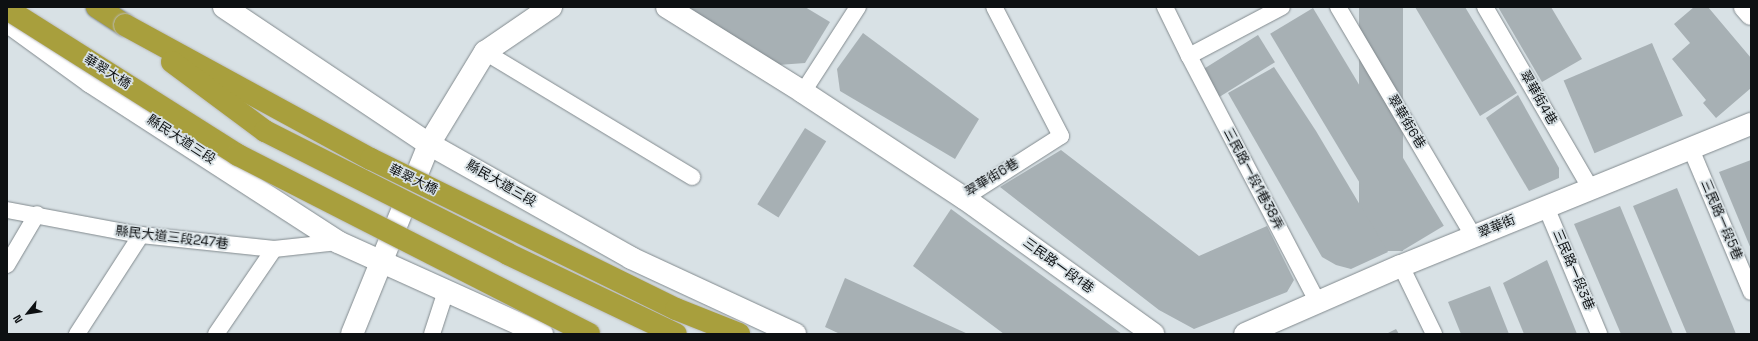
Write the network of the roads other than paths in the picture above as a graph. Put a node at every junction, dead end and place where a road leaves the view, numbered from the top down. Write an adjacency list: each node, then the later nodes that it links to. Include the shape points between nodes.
1 (97, 7): 15 (highway, 華翠大橋)
2 (224, 7): 20 (street, 縣民大道三段)
3 (551, 7): 16 (street)
4 (667, 7): 18 (street, 翠華街6巷)
5 (858, 7): 18 (lane)
6 (994, 7): 24 (lane, 翠華街6巷, via 1061,136)
7 (1165, 7): 17 (lane)
8 (1282, 7): 17 (lane)
9 (1338, 7): 29 (lane, 翠華街6巷)
10 (1485, 7): 23 (lane, 翠華街4巷)
11 (1745, 7): 13 (street)
12 (7, 9): 44 (highway, 華翠大橋, bridge, via 238,155)
13 (1751, 14)
14 (7, 21): 30 (street, 縣民大道三段, via 91,82)
15 (125, 25): 45 (highway, bridge, via 265,131 508,254); 46 (highway, 華翠大橋, bridge, via 378,162 676,309)
16 (485, 52): 20 (street); 22 (lane)
17 (1189, 56): 37 (lane, 三民路一段1巷38弄)
18 (803, 92): 24 (street, 翠華街6巷)
19 (1751, 124): 21 (street, 翠華街)
20 (429, 144): 32 (street); 47 (street, 縣民大道三段, via 631,258)
21 (1691, 149): 23 (street, 翠華街); 36 (lane, 三民路一段5巷)
22 (692, 177)
23 (1592, 189): 25 (street, 翠華街)
24 (964, 198): 48 (street, 三民路一段1巷)
25 (1546, 207): 29 (street, 翠華街); 51 (lane, 三民路一段3巷)
26 (7, 210): 27 (lane, 縣民大道三段247巷)
27 (37, 214): 28 (lane, 縣民大道三段247巷); 33 (lane)
28 (141, 235): 31 (lane, 縣民大道三段247巷); 38 (lane)
29 (1474, 237): 34 (street, 翠華街)
30 (338, 242): 31 (lane, 縣民大道三段247巷); 32 (street, 縣民大道三段)
31 (274, 249): 39 (lane)
32 (382, 261): 35 (street, 縣民大道三段); 40 (street); 43 (street, via 422,256)
33 (7, 265)
34 (1400, 266): 37 (street, 翠華街); 50 (lane)
35 (446, 291): 41 (lane); 42 (street, 縣民大道三段)
36 (1751, 292)
37 (1317, 301): 49 (street, 翠華街)
38 (77, 334)
39 (216, 334)
40 (352, 334)
41 (432, 334)
42 (542, 334)
43 (580, 334)
44 (589, 334)
45 (676, 334)
46 (739, 334)
47 (795, 334)
48 (1153, 334)
49 (1245, 334)
50 (1434, 334)
51 (1599, 334)

